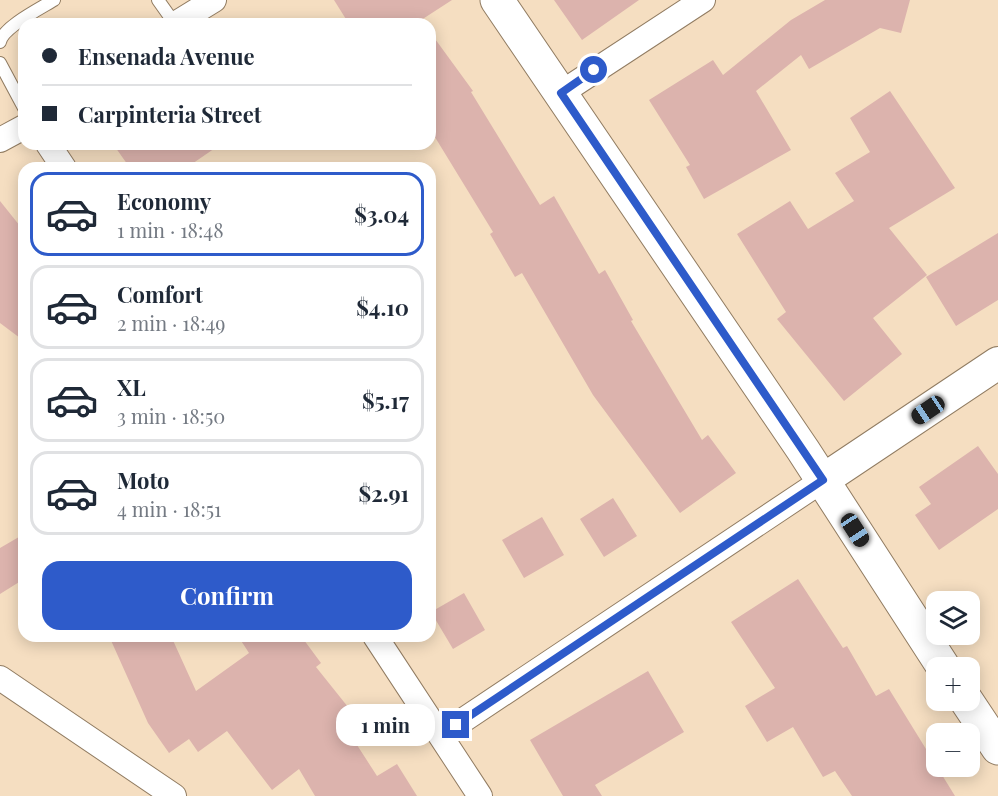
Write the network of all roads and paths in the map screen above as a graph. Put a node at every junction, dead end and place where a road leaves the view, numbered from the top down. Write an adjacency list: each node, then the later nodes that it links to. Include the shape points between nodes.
1 (54, 0): 6 (lane)
2 (158, 0): 7 (lane)
3 (214, 0): 8 (street)
4 (497, 0): 12 (main road)
5 (703, 0): 12 (street)
6 (25, 18)
7 (171, 18)
8 (185, 18)
9 (18, 22): 10 (lane, via 1,36)
10 (0, 42)
11 (0, 63): 13 (lane)
12 (561, 93): 17 (main road)
13 (18, 97)
14 (18, 130): 15 (street)
15 (0, 140)
16 (998, 363): 17 (street)
17 (823, 480): 19 (main road); 22 (street)
18 (379, 642): 22 (street)
19 (937, 657)
20 (0, 678): 24 (street)
21 (973, 711): 23 (main road)
22 (441, 735): 25 (street)
23 (998, 748)
24 (174, 796)
25 (480, 796)

